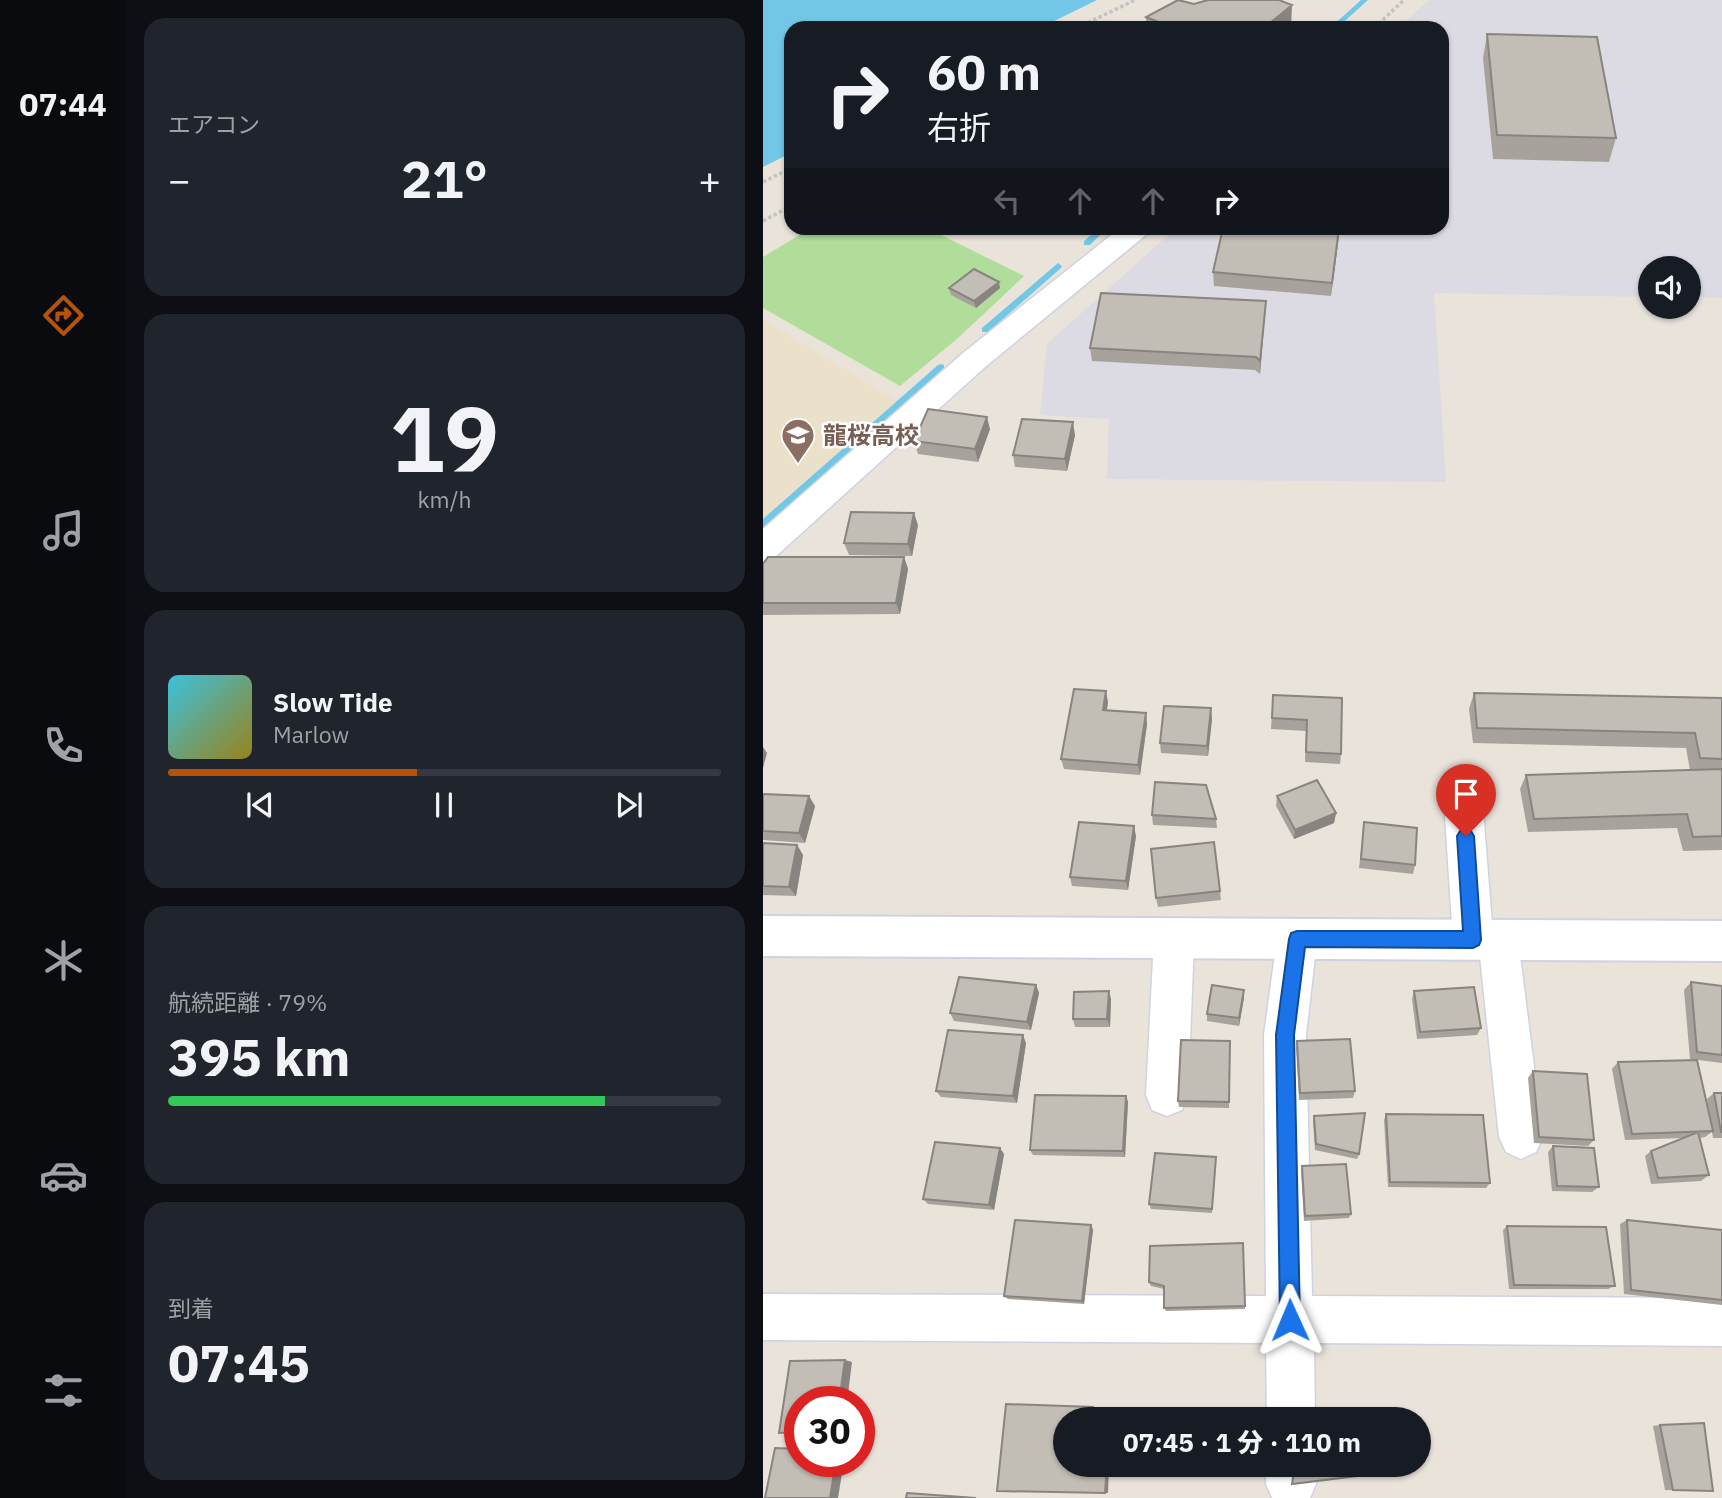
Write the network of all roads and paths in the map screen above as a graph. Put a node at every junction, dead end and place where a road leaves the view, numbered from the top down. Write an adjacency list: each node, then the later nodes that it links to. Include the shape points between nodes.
1 (1135, 0): 4 (path)
2 (1404, 0): 6 (path)
3 (1159, 17): 5 (path)
4 (1092, 21)
5 (1151, 21)
6 (1382, 21)
7 (784, 172): 8 (path)
8 (763, 182)
9 (784, 210): 10 (path)
10 (763, 221)
11 (1127, 235): 12 (street)
12 (966, 349): 13 (street)
13 (763, 548)
14 (1462, 785): 18 (street)
15 (763, 936): 16 (street)
16 (1174, 939): 17 (street); 20 (street)
17 (1297, 939): 18 (street); 23 (street, via 1285,1035)
18 (1485, 940): 19 (street); 21 (street)
19 (1722, 941)
20 (1167, 1095)
21 (1521, 1137)
22 (763, 1317): 23 (street)
23 (1290, 1320): 24 (street); 25 (street)
24 (1722, 1322)
25 (1291, 1407)

